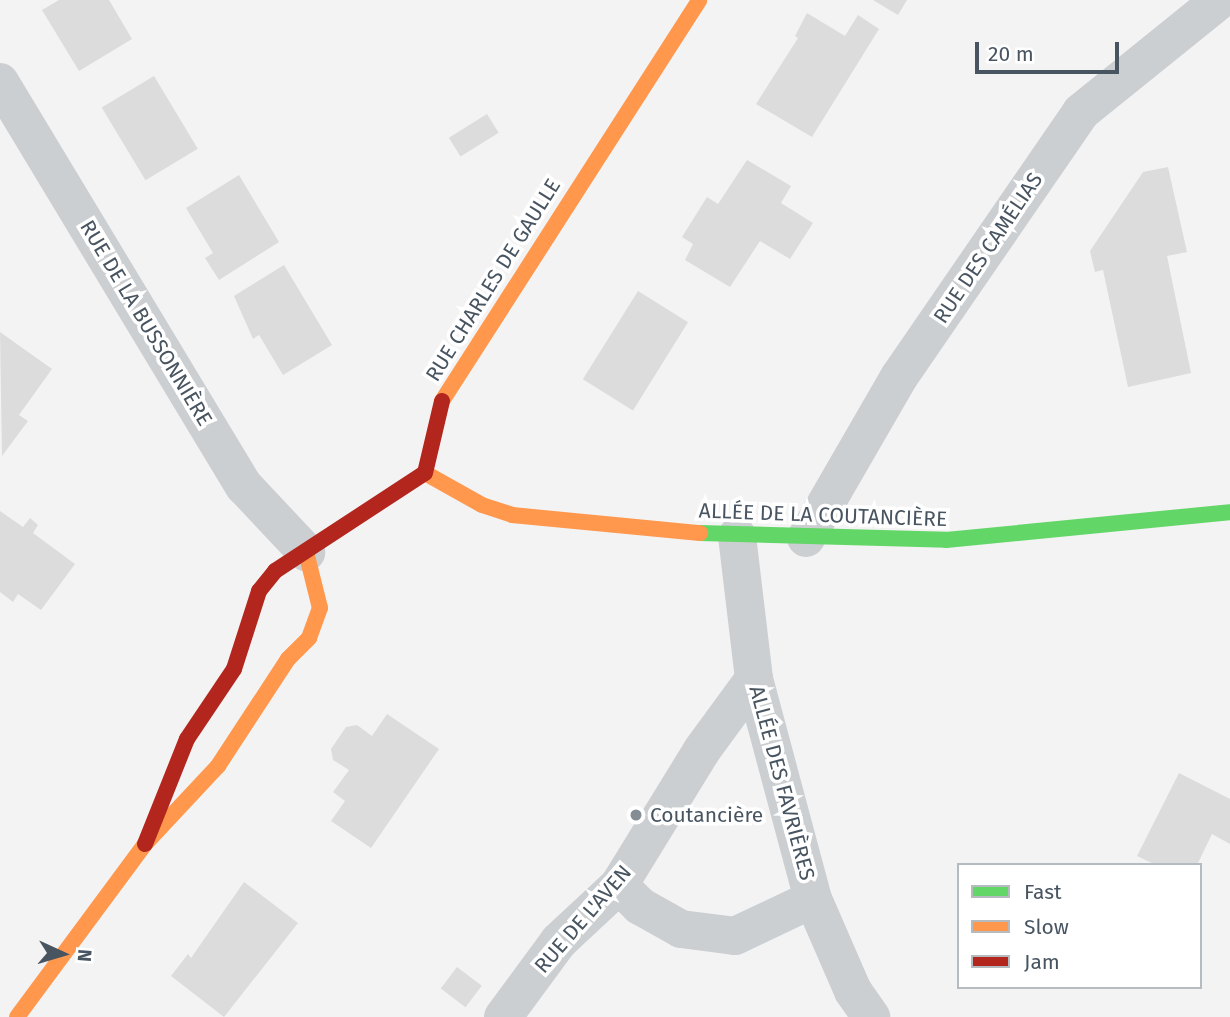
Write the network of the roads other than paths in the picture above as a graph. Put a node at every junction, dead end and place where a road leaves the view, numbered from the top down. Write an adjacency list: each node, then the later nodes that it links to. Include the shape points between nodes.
1 (699, 0): 4 (street, RUE CHARLES DE GAULLE, via 437,409)
2 (1220, 0): 7 (street, RUE DES CAMÉLIAS, via 1081,112 899,377)
3 (0, 82): 8 (street, RUE DE LA BUSSONNIÈRE, via 244,486)
4 (425, 473): 6 (street, ALLÉE DE LA COUTANCIÈRE, via 482,505 512,515); 8 (street)
5 (1230, 512): 7 (street, ALLÉE DE LA COUTANCIÈRE, via 946,540)
6 (737, 536): 7 (street, ALLÉE DE LA COUTANCIÈRE); 9 (street, ALLÉE DES FAVRIÈRES)
7 (806, 538)
8 (306, 552): 10 (street, via 275,571 259,591 234,669 187,739); 10 (street, via 320,608 309,638 288,659 218,766)
9 (754, 679): 11 (street, RUE DE L'AVEN, via 702,750); 12 (street, ALLÉE DES FAVRIÈRES)
10 (145, 844): 13 (street)
11 (619, 885): 12 (street, via 640,906 681,929 735,936); 14 (street, RUE DE L'AVEN, via 559,941)
12 (813, 899): 15 (street, ALLÉE DES FAVRIÈRES, via 853,990)
13 (17, 1017)
14 (503, 1017)
15 (871, 1017)

